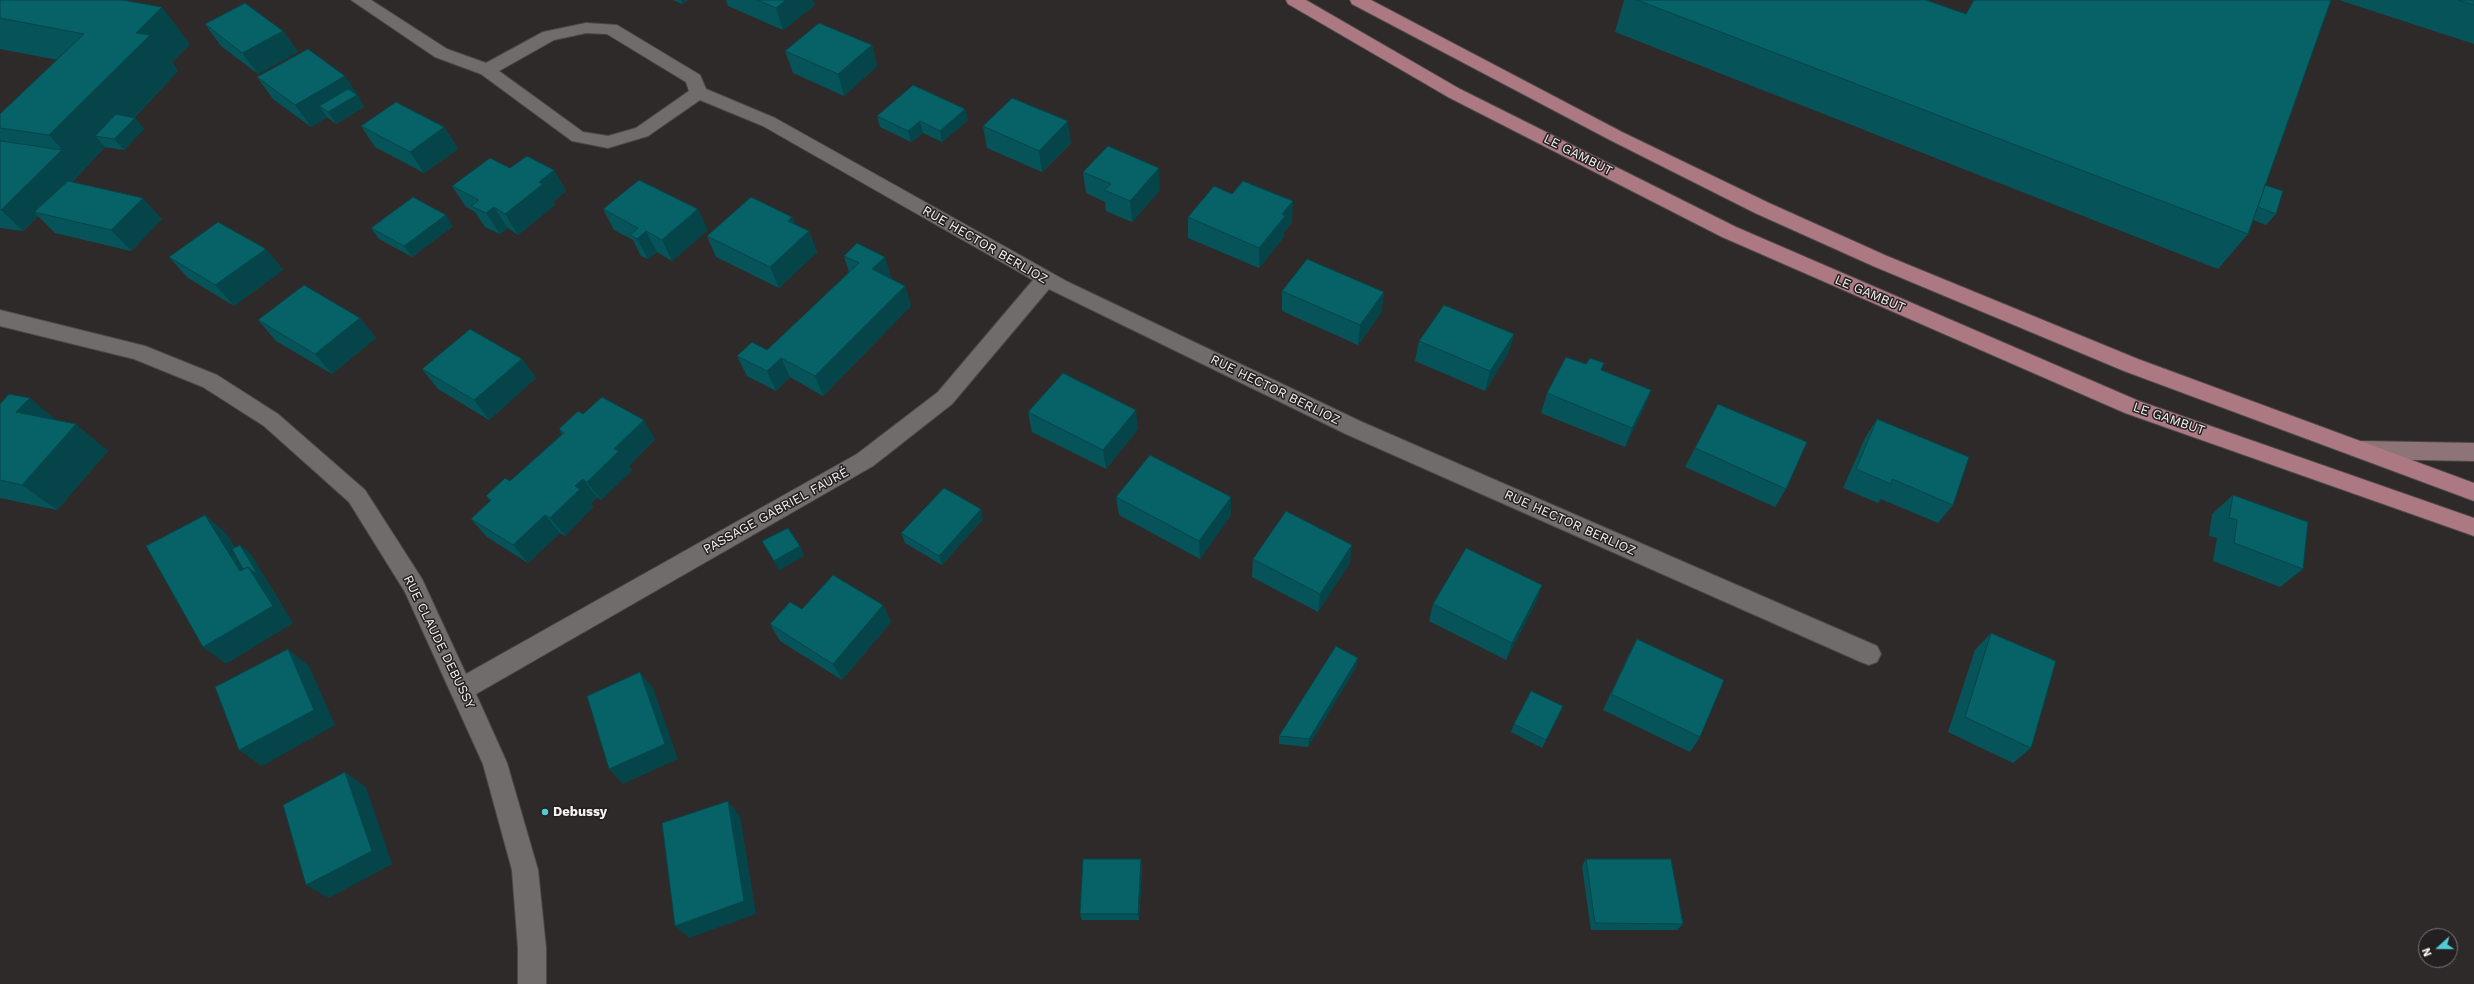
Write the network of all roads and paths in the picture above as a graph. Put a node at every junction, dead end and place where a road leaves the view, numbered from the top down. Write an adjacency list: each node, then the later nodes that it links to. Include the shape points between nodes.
1 (360, 0): 6 (street, via 441,53)
2 (1287, 0): 5 (main road)
3 (1294, 0): 5 (main road, LE GAMBUT)
4 (1358, 0): 10 (main road, via 1616,136 1776,214 1880,261 2131,365)
5 (1335, 26): 13 (main road, LE GAMBUT, via 1454,93 1729,232 2132,407)
6 (487, 70): 7 (street, via 549,36 586,28 611,29 694,79); 7 (street, via 578,137 608,142 642,132)
7 (698, 93): 8 (street, RUE HECTOR BERLIOZ, via 769,122)
8 (1046, 279): 14 (street, RUE HECTOR BERLIOZ, via 1354,428); 15 (street, PASSAGE GABRIEL FAURÉ, via 945,398 865,460)
9 (0, 318): 15 (street, RUE CLAUDE DEBUSSY, via 138,352 210,381 271,420 357,496 414,586)
10 (2362, 450): 11 (street); 12 (main road)
11 (2474, 452)
12 (2474, 492)
13 (2474, 527)
14 (1868, 654)
15 (462, 688): 16 (street, RUE CLAUDE DEBUSSY, via 496,763 524,870 532,948)
16 (532, 984)

